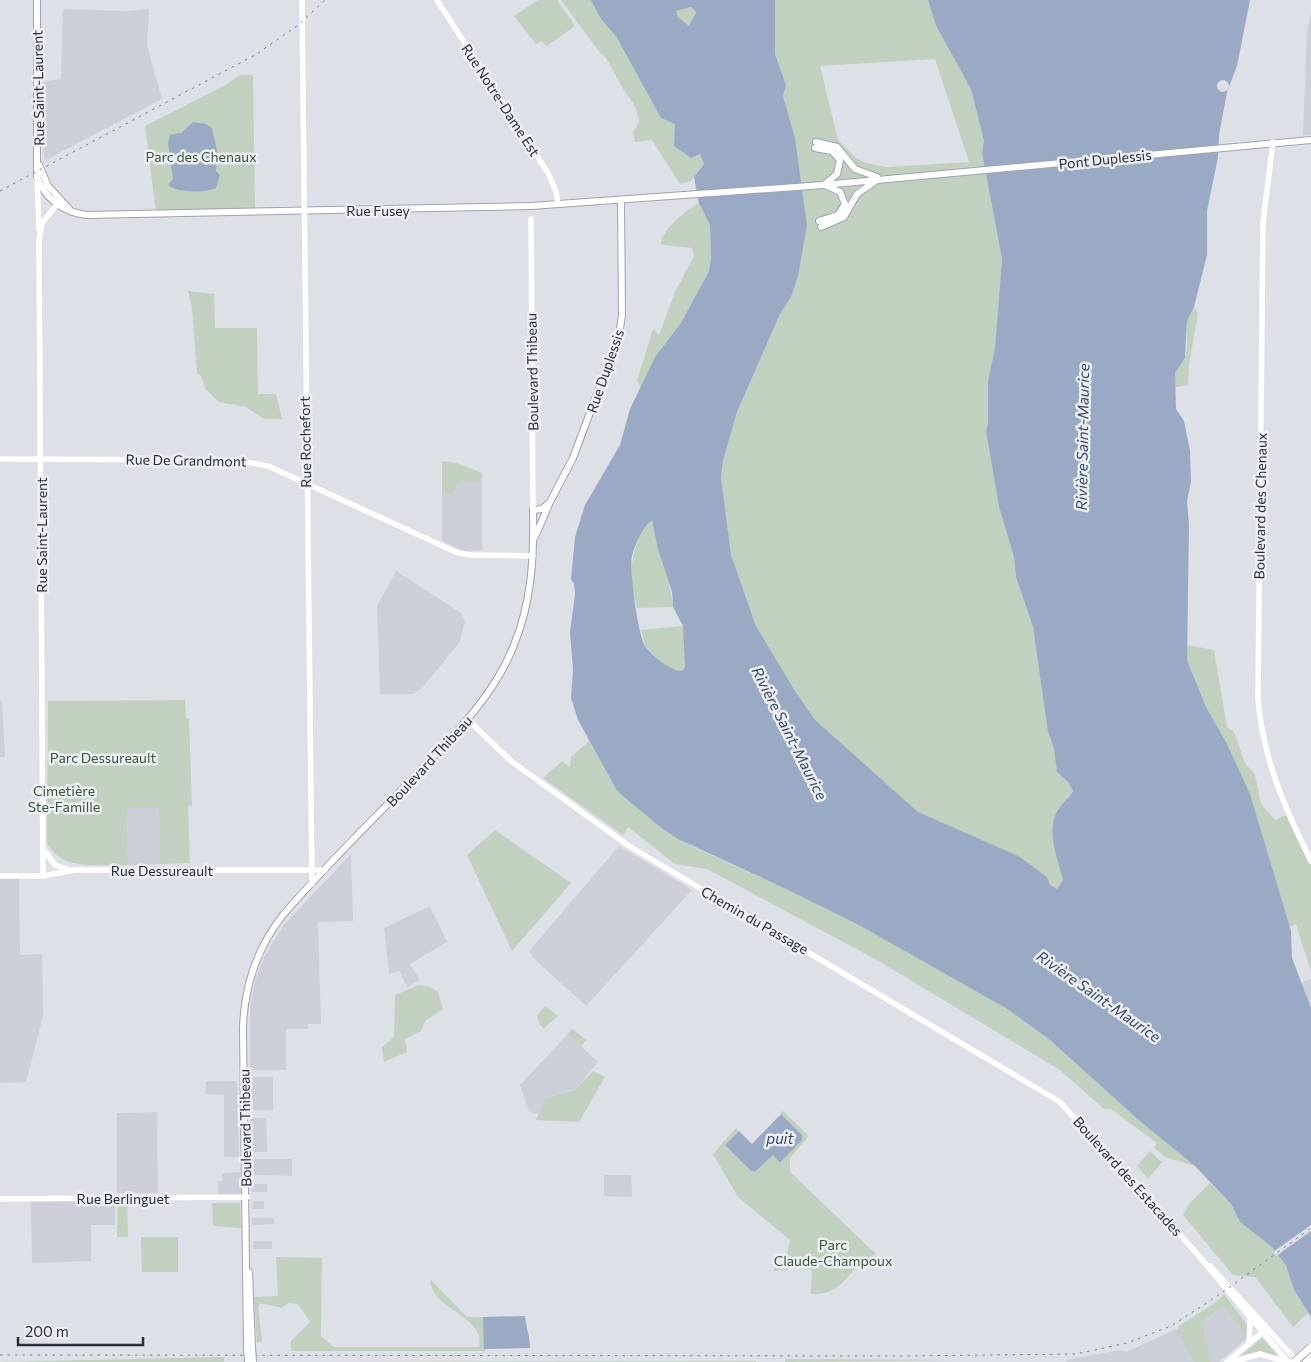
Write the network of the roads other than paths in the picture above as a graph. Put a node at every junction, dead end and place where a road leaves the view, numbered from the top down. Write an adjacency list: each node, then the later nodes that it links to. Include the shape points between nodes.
1 (37, 0): 6 (main road, Rue Saint-Laurent)
2 (302, 0): 13 (street, Rue Rochefort)
3 (437, 0): 12 (street, Rue Notre-Dame Est, via 548,173 556,189)
4 (1311, 140): 5 (main road, Pont Duplessis)
5 (1273, 142): 8 (main road, Pont Duplessis); 25 (street, Boulevard des Chenaux, via 1263,223 1258,696 1262,734 1269,759 1284,802)
6 (38, 162): 7 (main road, Rue Saint-Laurent); 11 (main road, Rue Fusey)
7 (37, 175): 11 (main road, Rue Fusey, via 42,188); 15 (street)
8 (881, 178): 9 (main road, Pont Duplessis); 9 (main road, via 855,168 837,147 816,145 832,151 840,160 837,174); 9 (main road, via 857,194 844,218 820,224 838,215 844,204 840,192)
9 (823, 185): 10 (main road, Rue Fusey)
10 (621, 200): 12 (main road, Rue Fusey); 19 (main road, Rue Duplessis, via 622,315 619,335 577,448)
11 (59, 202): 13 (main road, Rue Fusey, via 70,210 91,215); 15 (street, Rue Saint-Laurent, via 43,222)
12 (558, 204): 13 (main road, Rue Fusey, via 433,210)
13 (304, 210): 18 (street, Rue Rochefort)
14 (531, 219): 20 (street, Boulevard Thibeau)
15 (39, 234): 17 (street, Rue Saint-Laurent)
16 (0, 459): 17 (street, Rue De Grandmont)
17 (40, 459): 18 (street, Rue De Grandmont, via 249,461); 24 (street, Rue Saint-Laurent)
18 (306, 483): 22 (street, Rue De Grandmont, via 460,554); 27 (street, Rue Rochefort)
19 (550, 502): 20 (main road, via 544,508); 21 (main road, Rue Duplessis)
20 (533, 510): 21 (main road, Boulevard Thibeau)
21 (533, 542): 22 (main road, Boulevard Thibeau)
22 (533, 556): 23 (main road, Boulevard Thibeau, via 528,599 515,644 498,677)
23 (468, 720): 28 (main road, Boulevard Thibeau); 32 (street, Chemin du Passage, via 511,761 628,846)
24 (43, 845): 26 (street, via 53,863); 30 (street, Rue Saint-Laurent)
25 (1311, 861)
26 (71, 870): 27 (street, Rue Dessureault); 30 (street, Rue Dessureault)
27 (312, 870): 28 (street, Rue Dessureault); 31 (street, Rue Rochefort)
28 (325, 870): 31 (main road, Boulevard Thibeau)
29 (0, 876): 30 (street, Rue Dessureault)
30 (43, 876)
31 (312, 884): 33 (main road, Boulevard Thibeau, via 283,915 268,937 254,965 246,993 243,1029)
32 (1056, 1100): 35 (street, Boulevard des Estacades, via 1077,1119)
33 (246, 1197): 34 (street, Rue Berlinguet); 40 (main road, Boulevard Thibeau, via 248,1266 245,1282)
34 (0, 1199)
35 (1198, 1255): 36 (street, Boulevard des Estacades); 37 (street, Boulevard des Estacades)
36 (1250, 1318): 38 (street, Boulevard des Estacades); 39 (street)
37 (1267, 1328): 38 (street); 48 (street, Boulevard des Estacades)
38 (1262, 1332): 39 (street); 47 (street, Boulevard des Estacades)
39 (1249, 1344): 45 (street)
40 (250, 1347): 43 (main road, Boulevard Thibeau, bridge); 44 (main road, Boulevard Thibeau, bridge)
41 (1311, 1347): 48 (highway, bridge)
42 (1311, 1358): 49 (highway)
43 (248, 1362)
44 (253, 1362)
45 (1227, 1362)
46 (1232, 1362): 47 (street, via 1259,1354)
47 (1287, 1362)
48 (1296, 1362)
49 (1306, 1362)

